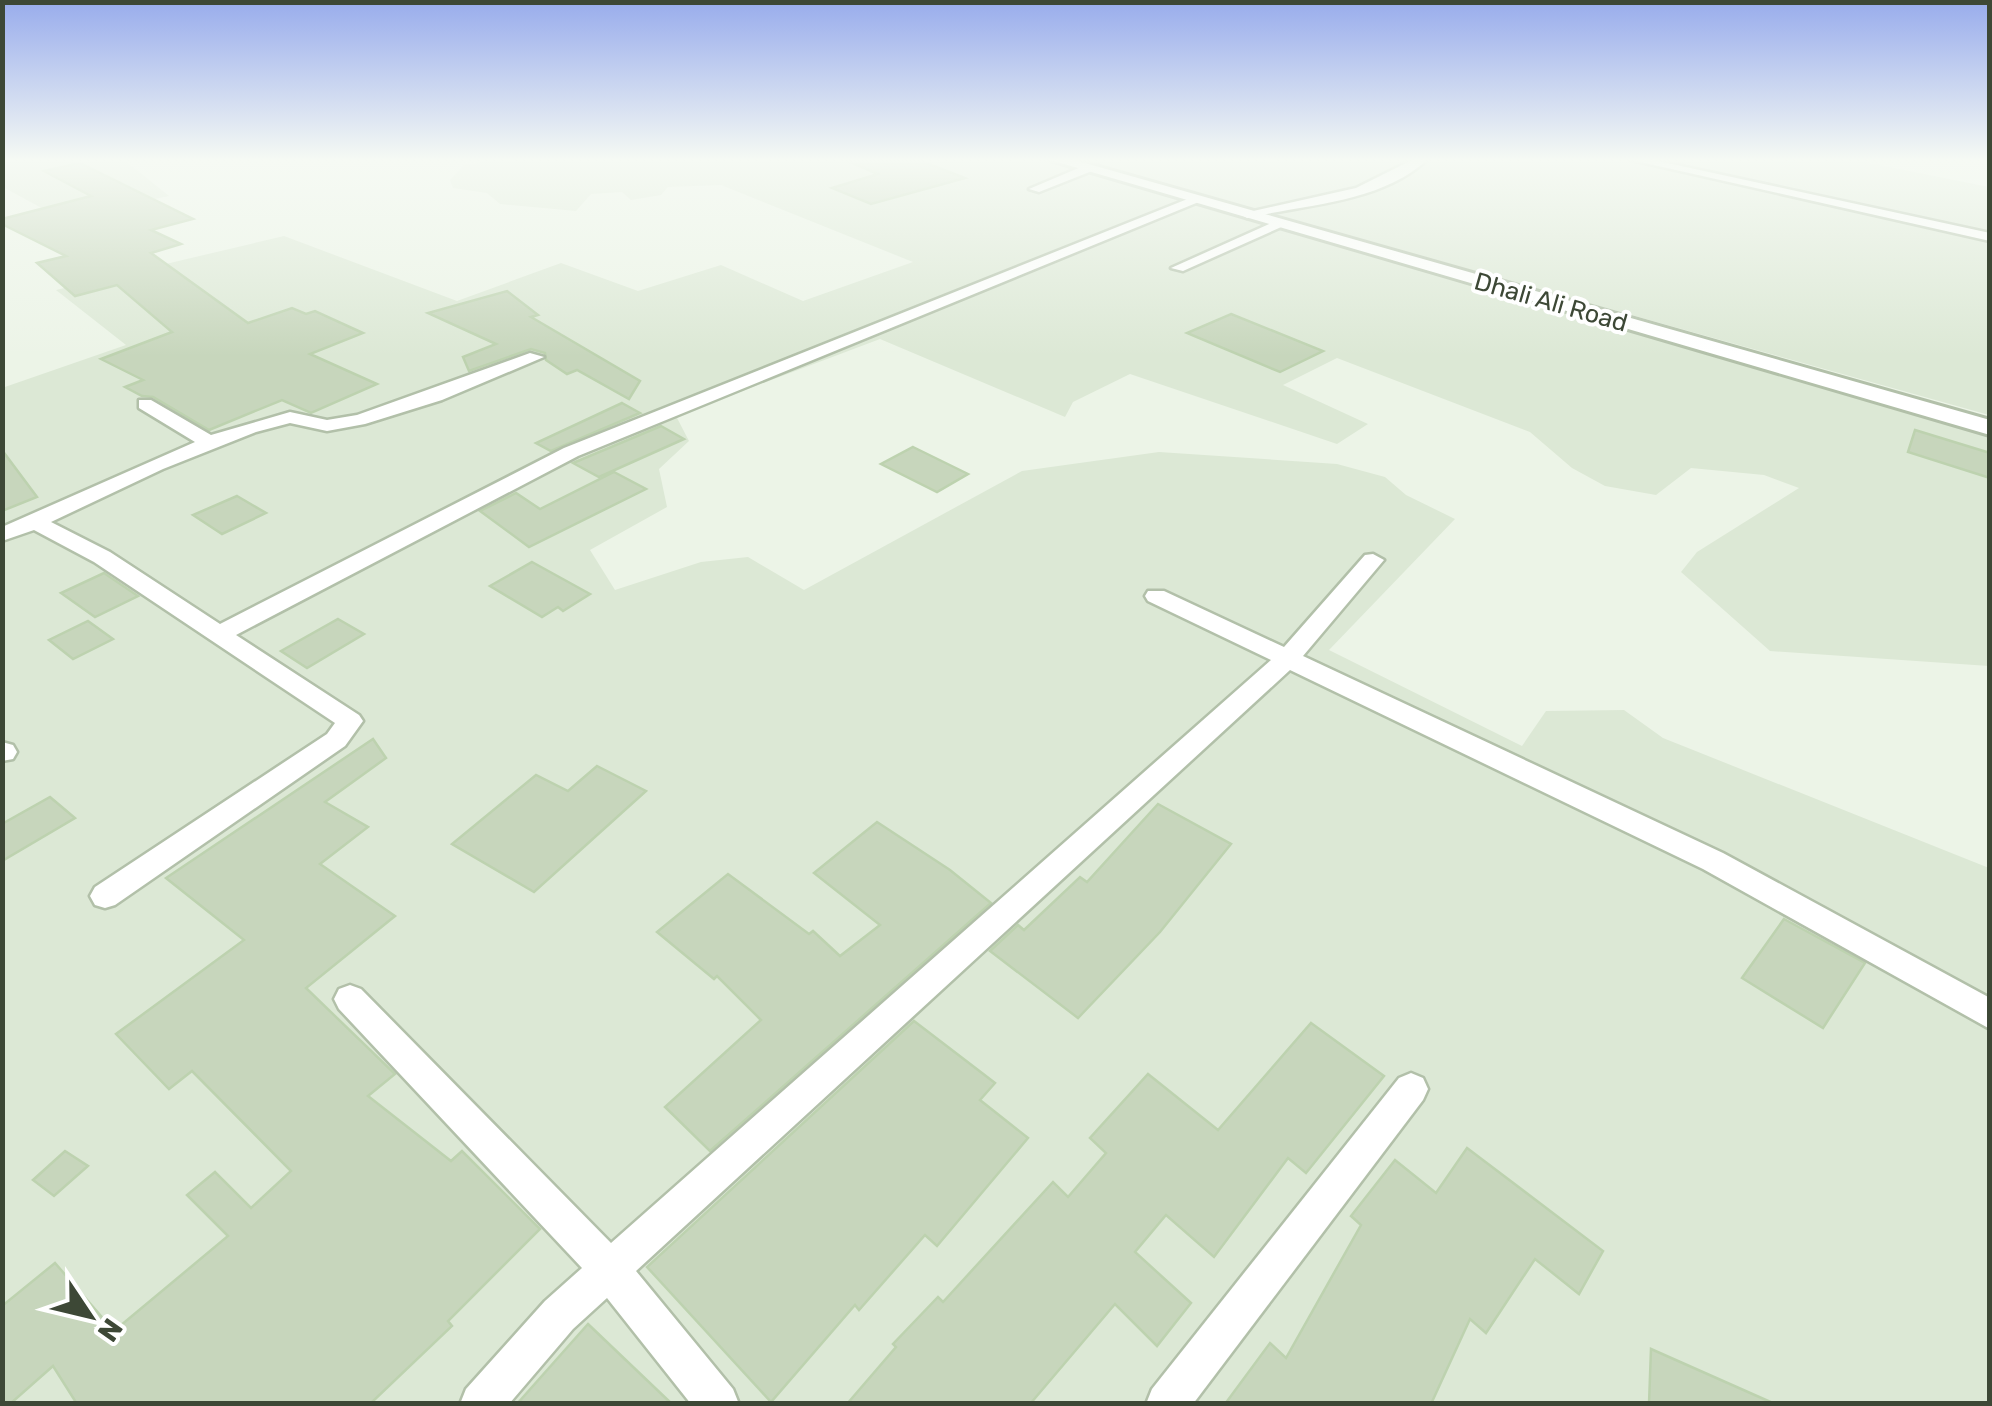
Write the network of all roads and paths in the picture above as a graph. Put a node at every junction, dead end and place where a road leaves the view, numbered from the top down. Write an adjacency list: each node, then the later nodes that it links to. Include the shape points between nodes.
1 (1138, 225): 15 (street, via 571,452)
2 (1279, 225): 6 (street)
3 (1282, 225): 9 (street, Dhali Ali Road)
4 (1933, 225): 5 (street)
5 (1990, 237)
6 (1178, 268)
7 (536, 357): 10 (street, via 388,413 326,426 307,416 285,418)
8 (146, 404): 10 (street)
9 (1990, 428)
10 (211, 443): 11 (street)
11 (36, 522): 12 (street); 15 (street)
12 (2, 535)
13 (1374, 560): 16 (street)
14 (1156, 596): 16 (street)
15 (218, 635): 17 (street, via 350,722 336,740)
16 (1286, 660): 19 (street, via 1713,861); 21 (street)
17 (105, 896)
18 (350, 999): 21 (street)
19 (1990, 1016)
20 (1411, 1089): 24 (street)
21 (609, 1269): 22 (street); 23 (street)
22 (481, 1404)
23 (718, 1404)
24 (1167, 1404)

